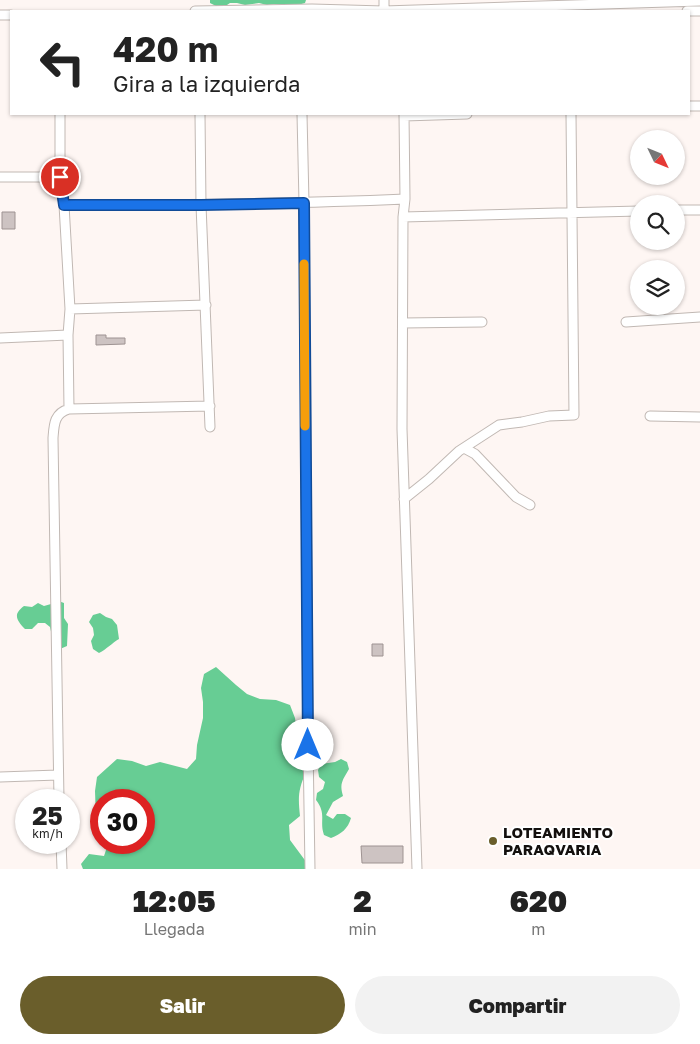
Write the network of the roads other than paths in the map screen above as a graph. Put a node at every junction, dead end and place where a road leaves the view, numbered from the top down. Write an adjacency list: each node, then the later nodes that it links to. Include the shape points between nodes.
1 (700, 1): 5 (street)
2 (312, 4): 3 (street); 4 (street)
3 (301, 10)
4 (374, 10)
5 (433, 10)
6 (60, 115): 12 (street)
7 (200, 115): 16 (street)
8 (302, 115): 14 (street)
9 (404, 115): 13 (street)
10 (571, 115): 20 (street)
11 (0, 177): 12 (street)
12 (60, 177): 15 (street)
13 (405, 199): 14 (street); 21 (street)
14 (304, 203): 16 (street); 43 (street)
15 (64, 205): 16 (street); 23 (street)
16 (201, 205): 22 (street)
17 (685, 210): 18 (street)
18 (700, 210)
19 (630, 211): 20 (street)
20 (573, 213): 21 (street); 35 (street, via 574,414 499,425)
21 (403, 217): 27 (street)
22 (206, 305): 23 (street); 30 (street)
23 (70, 309): 28 (street)
24 (700, 317): 26 (street)
25 (482, 322): 27 (street)
26 (626, 322)
27 (403, 323): 36 (street)
28 (68, 336): 29 (street); 31 (street)
29 (0, 338)
30 (210, 406): 31 (street); 34 (street)
31 (69, 409): 38 (street, via 62,410 57,416 53,438)
32 (650, 416): 33 (street)
33 (700, 416)
34 (210, 427)
35 (464, 448): 36 (street); 37 (street, via 475,454 516,497)
36 (404, 499): 44 (street)
37 (530, 505)
38 (58, 775): 39 (street); 40 (street)
39 (0, 777)
40 (59, 789)
41 (61, 854): 42 (street)
42 (62, 869)
43 (310, 869)
44 (417, 869)

